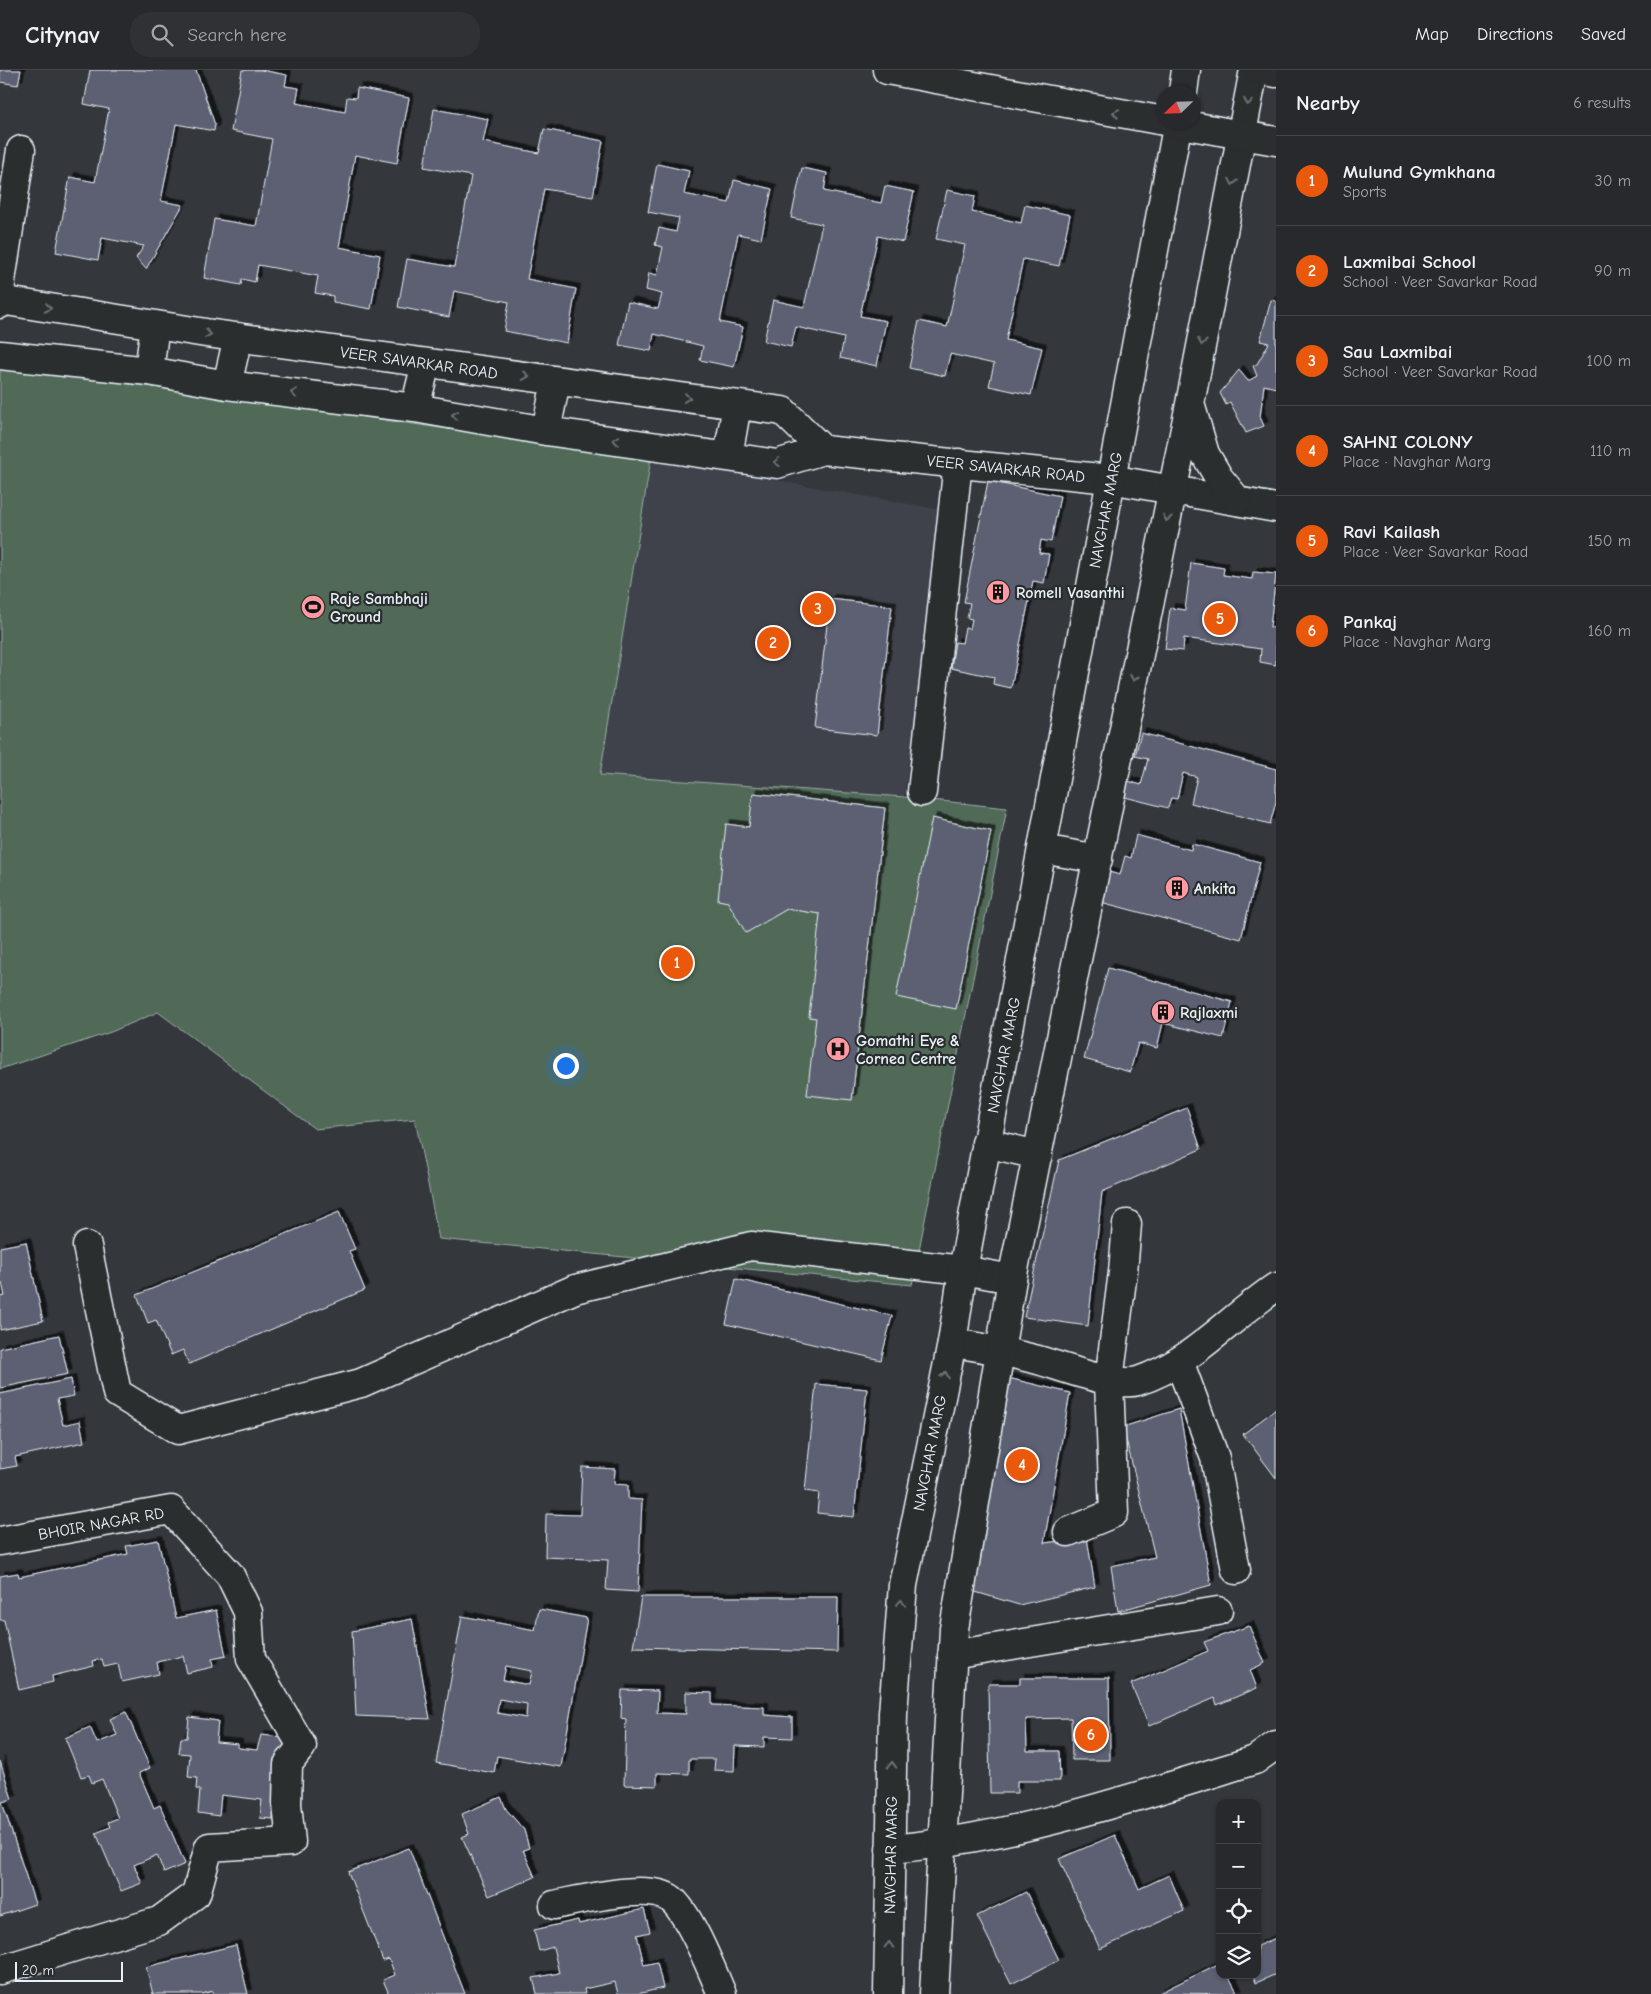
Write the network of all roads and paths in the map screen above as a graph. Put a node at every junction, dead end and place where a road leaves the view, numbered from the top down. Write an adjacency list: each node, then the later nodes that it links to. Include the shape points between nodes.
1 (887, 70): 7 (main road, one-way to 1)
2 (1186, 70): 6 (main road)
3 (1254, 70): 10 (main road, one-way to 10)
4 (1259, 70): 5 (main road)
5 (1276, 73)
6 (1184, 85)
7 (1156, 120)
8 (1201, 128): 10 (main road)
9 (1171, 130): 29 (main road, NAVGHAR MARG)
10 (1242, 134): 11 (main road); 22 (main road, one-way to 22)
11 (1276, 140)
12 (21, 150): 13 (main road)
13 (0, 300): 14 (main road); 15 (main road, VEER SAVARKAR ROAD, one-way to 15)
14 (0, 304)
15 (155, 325): 16 (main road, VEER SAVARKAR ROAD, one-way to 16); 19 (main road)
16 (238, 337): 18 (main road, VEER SAVARKAR ROAD); 21 (main road)
17 (0, 355): 19 (main road, VEER SAVARKAR ROAD)
18 (426, 363): 20 (main road, VEER SAVARKAR ROAD, one-way to 20); 24 (main road)
19 (150, 371): 21 (main road, VEER SAVARKAR ROAD)
20 (556, 381): 23 (main road, VEER SAVARKAR ROAD, one-way to 23); 25 (main road)
21 (227, 385): 24 (main road, VEER SAVARKAR ROAD, one-way to 21)
22 (1190, 404): 30 (main road); 31 (main road, via 1205,454)
23 (737, 405): 26 (main road, VEER SAVARKAR ROAD, via 783,411); 27 (main road)
24 (415, 408): 25 (main road, VEER SAVARKAR ROAD, one-way to 24)
25 (546, 431): 27 (main road, VEER SAVARKAR ROAD, one-way to 25)
26 (824, 450): 27 (main road, VEER SAVARKAR ROAD, one-way to 27, via 777,464); 28 (main road, VEER SAVARKAR ROAD)
27 (728, 456)
28 (958, 463): 29 (main road, VEER SAVARKAR ROAD); 33 (main road)
29 (1110, 479): 30 (main road, VEER SAVARKAR ROAD); 34 (main road, NAVGHAR MARG)
30 (1173, 489): 31 (main road, VEER SAVARKAR ROAD); 35 (main road, one-way to 35)
31 (1238, 501): 32 (main road, VEER SAVARKAR ROAD)
32 (1276, 508)
33 (922, 792)
34 (1042, 848): 35 (main road); 36 (main road, NAVGHAR MARG)
35 (1098, 859): 37 (main road)
36 (986, 1143): 37 (main road); 40 (main road, NAVGHAR MARG)
37 (1038, 1155): 41 (main road)
38 (1127, 1224): 46 (main road)
39 (87, 1246): 40 (main road, via 117,1393 178,1430 360,1383 575,1290 751,1246)
40 (963, 1270): 41 (main road); 43 (main road, NAVGHAR MARG)
41 (1012, 1279): 44 (main road)
42 (1276, 1287): 45 (main road)
43 (952, 1343): 44 (main road); 54 (main road, NAVGHAR MARG, one-way to 43, via 893,1713 903,1585)
44 (1001, 1351): 46 (main road); 51 (main road)
45 (1179, 1361): 46 (main road, via 1136,1381); 49 (main road, via 1215,1458)
46 (1109, 1380): 47 (main road, via 1114,1513)
47 (1068, 1532)
48 (0, 1541): 56 (main road, BHOIR NAGAR RD, via 171,1510 230,1574 248,1612 251,1659 302,1746 288,1764 287,1804 291,1842 209,1847 196,1894 159,1921)
49 (1236, 1570)
50 (1218, 1611): 51 (main road)
51 (952, 1655): 53 (main road)
52 (1276, 1745): 53 (main road, via 1255,1760 1096,1810)
53 (941, 1844): 54 (main road); 59 (main road)
54 (890, 1849): 58 (main road, NAVGHAR MARG, one-way to 54)
55 (554, 1905): 57 (main road, via 637,1891 671,1899 685,1916)
56 (0, 1970)
57 (722, 1994)
58 (888, 1994)
59 (934, 1994)

